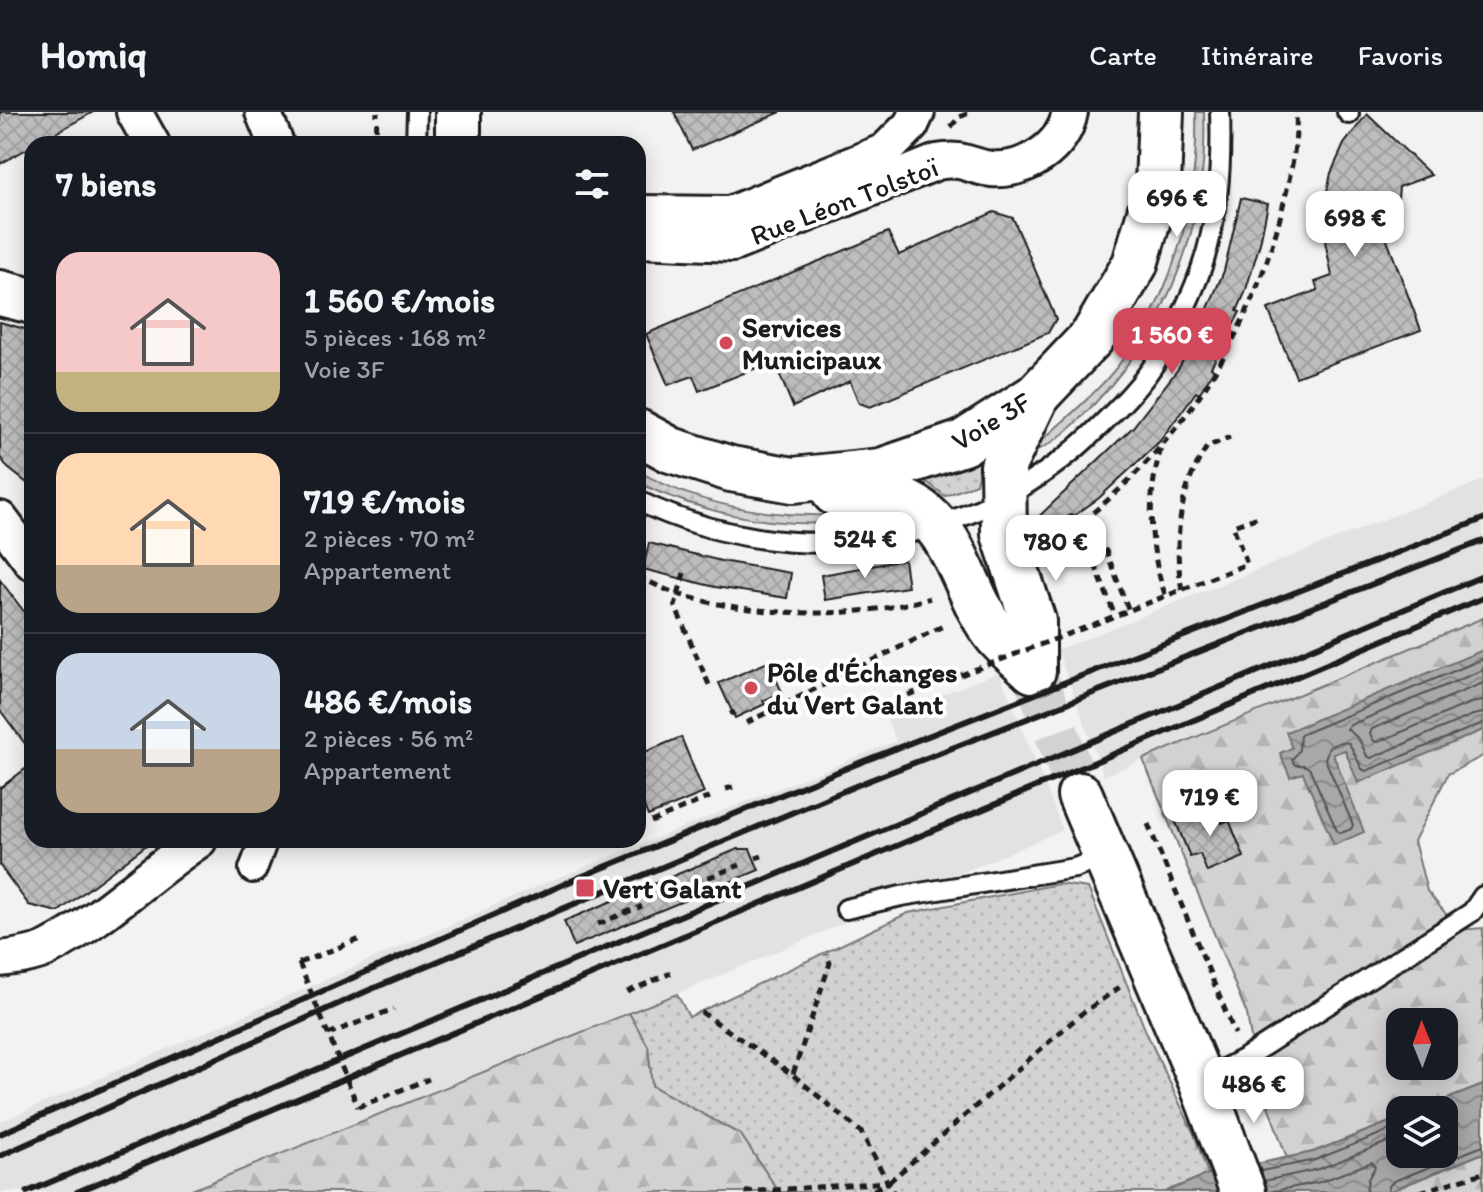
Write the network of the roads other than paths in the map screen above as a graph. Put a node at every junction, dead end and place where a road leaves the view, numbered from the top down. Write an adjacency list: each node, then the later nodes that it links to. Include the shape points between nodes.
1 (263, 112): 8 (street)
2 (417, 112): 9 (lane)
3 (458, 112): 10 (main road)
4 (917, 112): 11 (street, Rue Léon Tolstoï, via 885,151 730,214)
5 (1070, 112): 12 (street, Rue Léon Tolstoï, via 1056,142 1037,159 1015,167 991,169 955,158 937,162 733,244)
6 (1161, 112): 13 (main road, Voie 3F, via 1158,185 1135,264 1093,336)
7 (1220, 112): 16 (lane, via 1221,165 1213,223 1196,283 1159,359 1132,395 1073,454)
8 (273, 136)
9 (416, 136)
10 (458, 136)
11 (646, 213)
12 (646, 240)
13 (1036, 396): 15 (main road, Voie 3F, via 963,443 881,471); 16 (main road, via 1003,466)
14 (646, 436): 15 (main road, Voie 3F, via 731,469)
15 (793, 480): 19 (main road, via 843,495 897,499)
16 (1003, 499): 19 (lane); 19 (main road, via 1008,549 1033,621 1033,670 996,636)
17 (646, 505): 19 (lane, via 676,519 770,541 876,540)
18 (0, 519): 20 (street)
19 (937, 526)
20 (24, 551)
21 (1080, 795): 24 (main road)
22 (188, 848): 28 (street, via 47,948)
23 (261, 848): 25 (street)
24 (1107, 856): 27 (lane, via 1075,868); 29 (main road)
25 (253, 869)
26 (1483, 896): 29 (lane, via 1472,912)
27 (846, 909)
28 (0, 959)
29 (1201, 1081): 30 (main road)
30 (1243, 1192)

